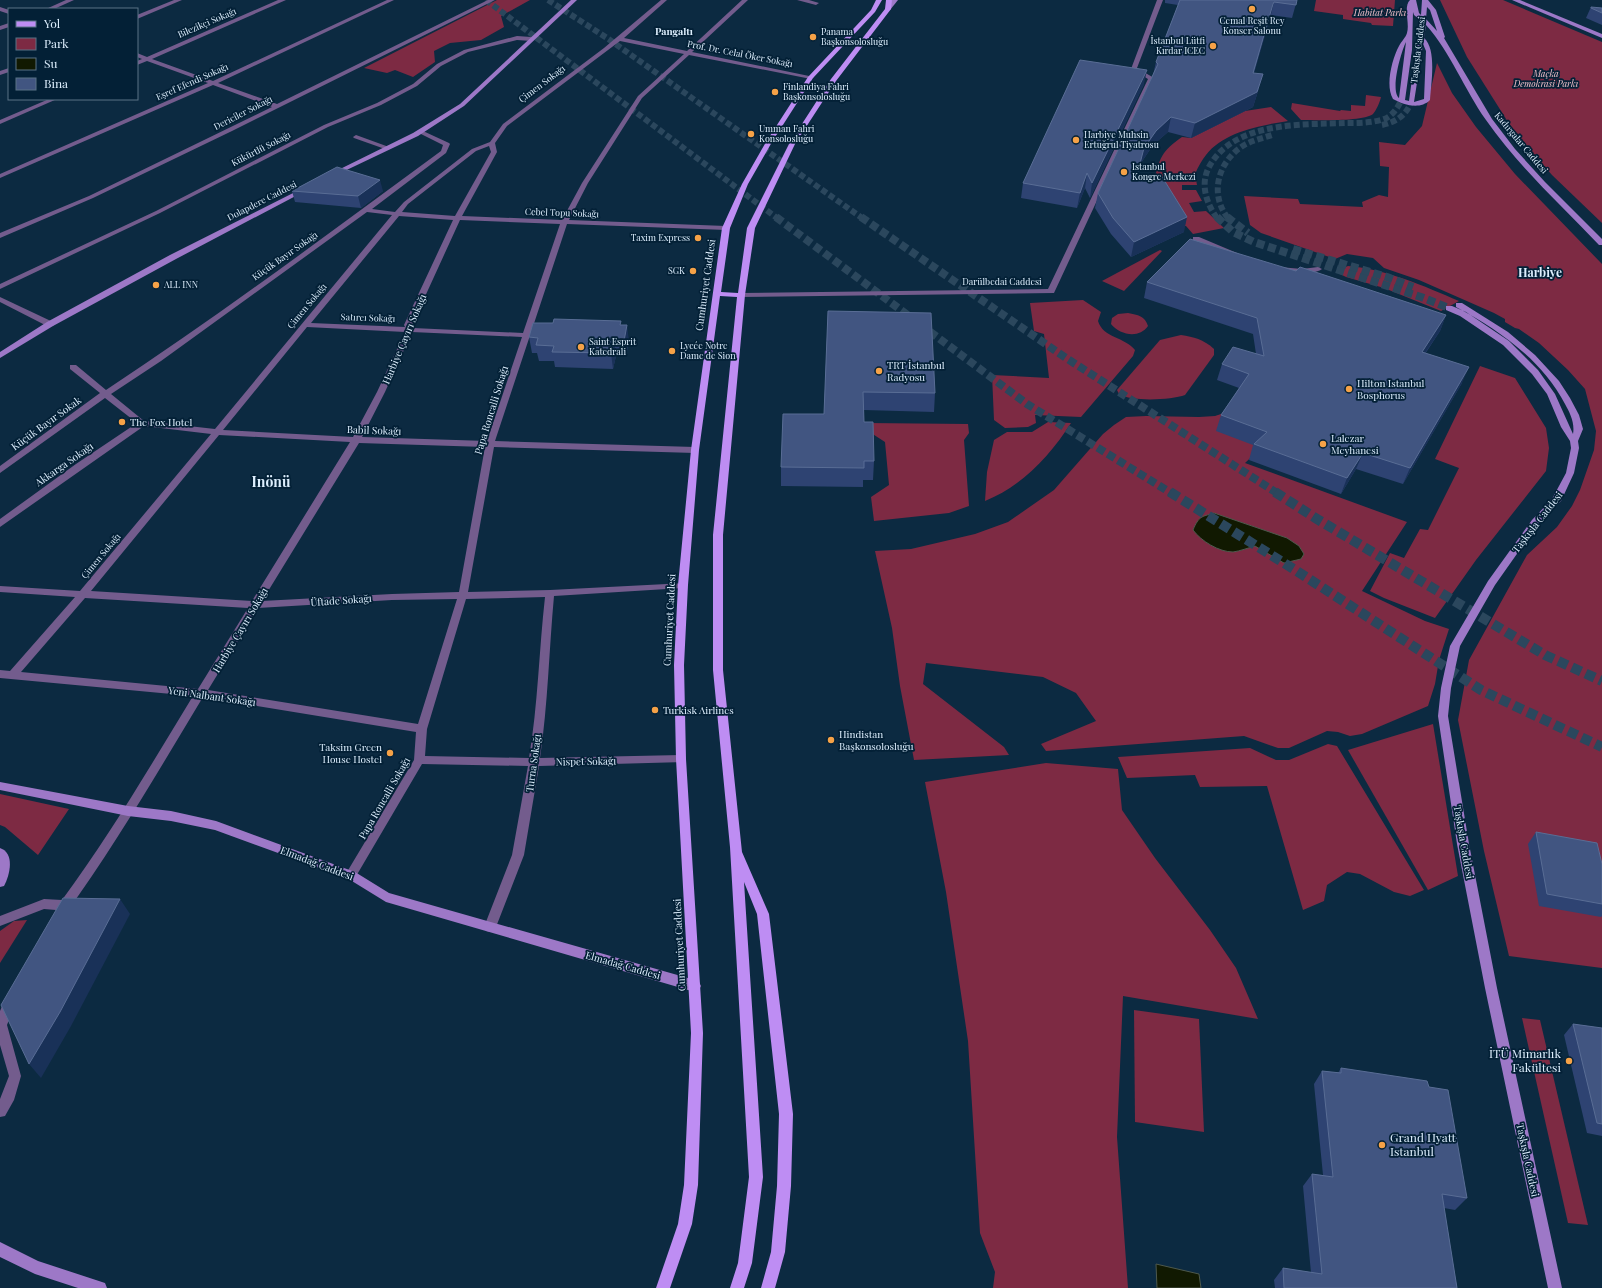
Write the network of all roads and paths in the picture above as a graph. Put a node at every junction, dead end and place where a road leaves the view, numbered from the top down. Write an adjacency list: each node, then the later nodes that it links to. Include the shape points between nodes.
1 (71, 0): 18 (street)
2 (179, 0): 20 (street)
3 (283, 0): 30 (street, Bilezikçi Sokağı)
4 (391, 0): 33 (street, Eşref Efendi Sokağı)
5 (492, 0): 37 (street, Dericiler Sokağı)
6 (574, 0): 26 (main road)
7 (664, 0): 25 (street, Çimen Sokağı)
8 (745, 0): 28 (street, Papa Roncalli Sokağı)
9 (800, 0): 17 (street)
10 (879, 0): 32 (main road, Cumhuriyet Caddesi, via 872,11)
11 (889, 0): 19 (main road)
12 (895, 0): 19 (main road)
13 (1160, 0): 59 (street, Darülbedai Caddesi, via 1134,69 1151,78 1051,291)
14 (1412, 0): 21 (main road, Kadırgalar Caddesi, via 1416,14); 22 (main road, Taşkışla Caddesi, via 1409,16)
15 (1425, 0): 21 (main road, Taşkışla Caddesi); 27 (main road, Kadırgalar Caddesi, via 1433,10)
16 (1515, 0): 23 (main road)
17 (816, 3)
18 (51, 8)
19 (888, 9): 59 (main road, via 833,80 792,144 751,228)
20 (138, 17)
21 (1422, 19): 24 (main road, Taşkışla Caddesi); 27 (main road, Kadırgalar Caddesi)
22 (1410, 33): 24 (main road, via 1399,50 1392,93 1395,98 1410,103 1424,103 1427,100 1429,51); 34 (main road, Taşkışla Caddesi)
23 (1602, 36)
24 (1420, 38): 36 (main road, Taşkışla Caddesi)
25 (619, 39): 28 (street, Prof. Dr. Celal Öker Sokağı); 41 (street, Çimen Sokağı, via 505,125)
26 (531, 40): 39 (main road, via 462,105); 57 (street, Kükürtlü Sokağı, via 517,38 466,51 439,65 415,85 379,104 326,126 158,212)
27 (1443, 41): 53 (main road, Kadırgalar Caddesi, via 1489,120 1543,183)
28 (688, 53): 32 (street, Prof. Dr. Celal Öker Sokağı); 49 (street, Papa Roncalli Sokağı, via 640,97 585,183)
29 (138, 55): 30 (street)
30 (148, 59): 31 (street, Bilezikçi Sokağı); 33 (street)
31 (138, 63)
32 (811, 76): 50 (main road, Cumhuriyet Caddesi, via 768,142 745,184)
33 (213, 83): 37 (street); 43 (street, Eşref Efendi Sokağı)
34 (1402, 99)
35 (52, 100): 38 (street)
36 (1412, 101)
37 (275, 106): 51 (street, Dericiler Sokağı, via 91,197)
38 (0, 122)
39 (421, 132): 42 (main road); 46 (street, Küçük Bayır Sokağı, via 447,144 444,152)
40 (356, 137): 42 (street)
41 (492, 143): 47 (street, Çimen Sokağı, via 474,150 406,203); 48 (street, Harbiye Çayırı Sokağı, via 494,152)
42 (387, 148): 44 (main road)
43 (0, 176)
44 (325, 179)
45 (312, 185): 61 (main road, Dolapdere Caddesi)
46 (366, 210): 47 (street, Cebel Topu Sokağı); 67 (street, Küçük Bayır Sokağı)
47 (397, 214): 48 (street, Cebel Topu Sokağı); 62 (street, Çimen Sokağı)
48 (458, 218): 49 (street, Cebel Topu Sokağı); 63 (street, Harbiye Çayırı Sokağı, via 408,325)
49 (564, 222): 50 (street, Cebel Topu Sokağı); 64 (street, Papa Roncalli Sokağı)
50 (726, 228): 58 (main road, Cumhuriyet Caddesi)
51 (0, 236)
52 (1196, 239): 54 (street)
53 (1602, 243)
54 (1237, 255)
55 (1271, 267): 56 (street, via 1294,271)
56 (1318, 269)
57 (0, 287)
58 (717, 294): 59 (main road); 73 (main road, Cumhuriyet Caddesi)
59 (741, 295): 91 (main road, via 718,535 718,670)
60 (0, 298): 61 (street)
61 (50, 324): 65 (main road, Dolapdere Caddesi)
62 (304, 325): 63 (street, Satırcı Sokağı); 69 (street, Çimen Sokağı)
63 (410, 329): 64 (street, Satırcı Sokağı); 70 (street, Harbiye Çayırı Sokağı)
64 (526, 335): 72 (street, Papa Roncalli Sokağı)
65 (0, 356)
66 (73, 367): 67 (street)
67 (105, 394): 68 (street); 74 (street, Küçük Bayır Sokak)
68 (142, 423): 69 (street, Babil Sokağı); 75 (street, Akkarga Sokağı)
69 (217, 432): 70 (street, Babil Sokağı); 79 (street, Çimen Sokağı)
70 (356, 440): 72 (street, Babil Sokağı); 81 (street, Harbiye Çayırı Sokağı)
71 (1574, 441): 71 (main road, Taşkışla Caddesi, via 1551,394 1535,372 1490,331 1453,306 1475,313 1514,340 1546,371 1563,393 1574,416 1578,432); 103 (main road, Taşkışla Caddesi, via 1570,473 1556,501 1535,522 1491,583 1455,646 1443,716 1491,988)
72 (490, 445): 73 (street, Babil Sokağı); 80 (street, Papa Roncalli Sokağı)
73 (696, 450): 76 (main road, Cumhuriyet Caddesi)
74 (0, 470)
75 (0, 524)
76 (683, 585): 78 (street, Üftade Sokağı); 86 (main road, Cumhuriyet Caddesi, via 679,665)
77 (0, 589): 79 (street, Üftade Sokağı)
78 (550, 593): 80 (street, Üftade Sokağı); 88 (street, Turna Sokağı, via 538,736)
79 (83, 594): 81 (street, Üftade Sokağı); 83 (street, Çimen Sokağı)
80 (463, 594): 81 (street, Üftade Sokağı); 85 (street, Papa Roncalli Sokağı)
81 (255, 605): 84 (street, Harbiye Çayırı Sokağı)
82 (0, 674): 83 (street, Yeni Nalbant Sokağı)
83 (12, 675): 84 (street, Yeni Nalbant Sokağı)
84 (201, 693): 85 (street, Yeni Nalbant Sokağı); 90 (street, Harbiye Çayırı Sokağı)
85 (422, 729): 87 (street, Papa Roncalli Sokağı)
86 (681, 759): 88 (street, Nispet Sokağı); 99 (main road, Cumhuriyet Caddesi)
87 (419, 760): 88 (street, Nispet Sokağı); 93 (street, Papa Roncalli Sokağı)
88 (533, 762): 98 (street, Turna Sokağı, via 518,855)
89 (0, 786): 90 (main road, Elmadağ Caddesi)
90 (128, 811): 93 (main road, Elmadağ Caddesi, via 171,816 216,826); 95 (street, Harbiye Çayırı Sokağı)
91 (736, 847): 106 (main road, via 756,1177 745,1263); 107 (main road, via 763,914 786,1114 784,1186 778,1252)
92 (0, 853): 94 (main road, via 4,858 4,876)
93 (351, 875): 98 (main road, Elmadağ Caddesi, via 386,897)
94 (0, 882)
95 (65, 905): 96 (street, Harbiye Çayırı Sokağı); 97 (street, via 44,904)
96 (57, 918)
97 (0, 921)
98 (490, 927): 99 (main road, Elmadağ Caddesi)
99 (695, 986): 105 (main road, Cumhuriyet Caddesi, via 697,1033 691,1185 685,1224)
100 (14, 991): 101 (street, via 1,1024 15,1076 9,1096)
101 (0, 1111)
102 (0, 1249): 104 (main road, via 35,1267)
103 (1553, 1273): 108 (main road, Taşkışla Caddesi); 109 (main road, Taşkışla Caddesi)
104 (100, 1288)
105 (663, 1288)
106 (737, 1288)
107 (768, 1288)
108 (1555, 1288)
109 (1560, 1288)

